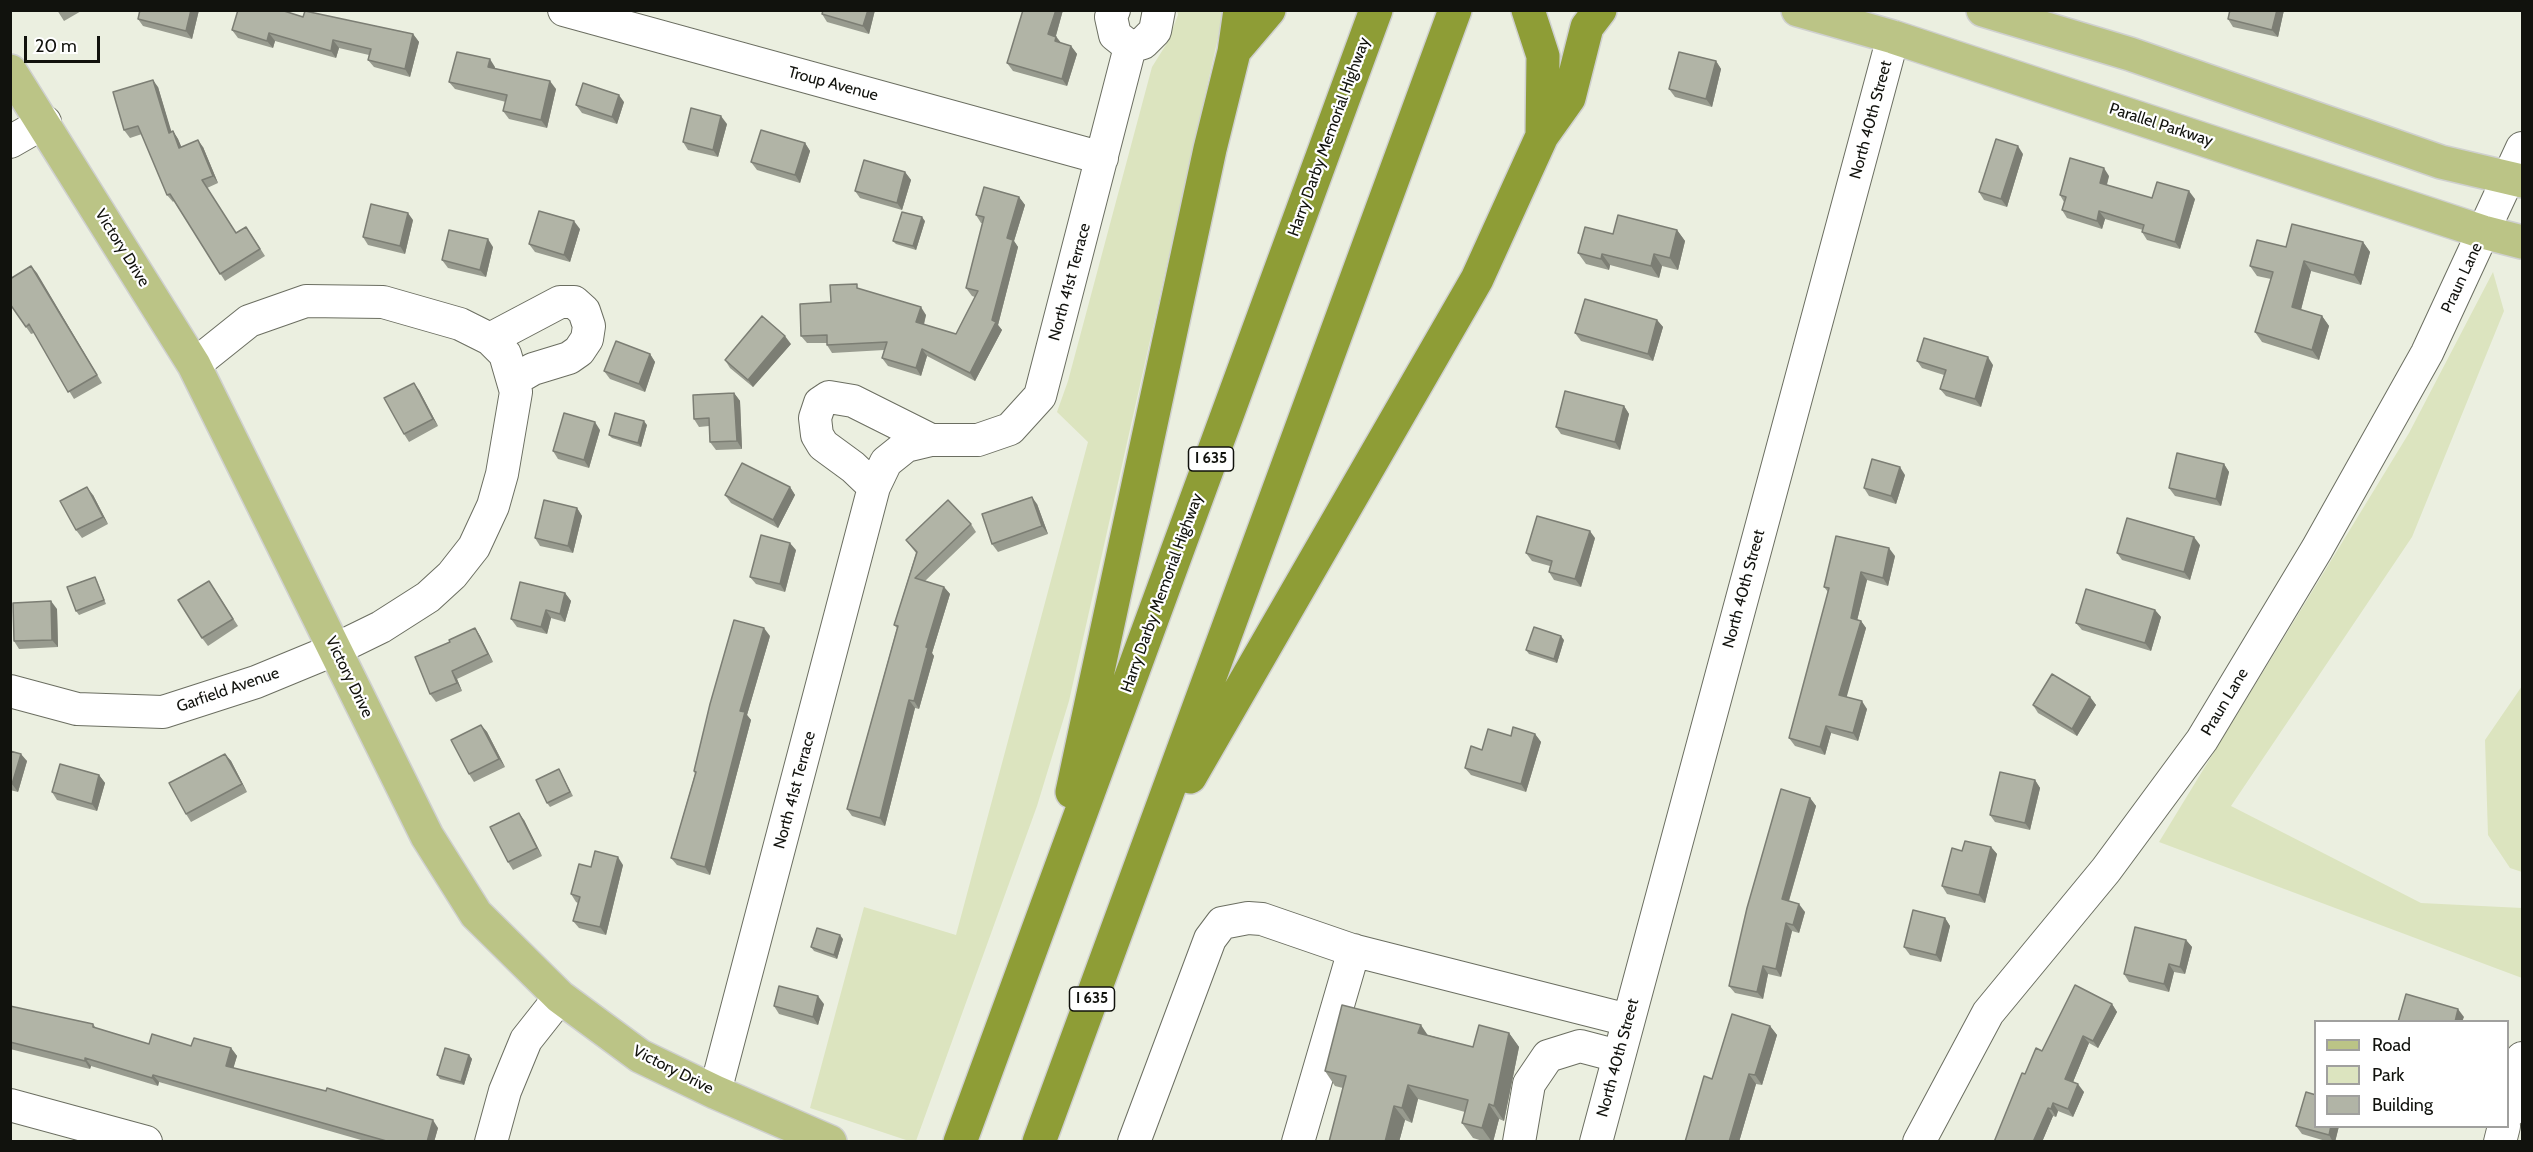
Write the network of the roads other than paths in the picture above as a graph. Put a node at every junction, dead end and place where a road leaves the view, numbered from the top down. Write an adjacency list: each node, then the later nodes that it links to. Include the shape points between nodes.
1 (564, 10): 19 (street, Troup Avenue)
2 (1114, 10): 13 (street, via 1111,17 1115,35)
3 (1159, 10): 13 (street, via 1155,31 1143,43)
4 (1240, 10): 14 (highway)
5 (1269, 10): 14 (highway)
6 (1376, 10): 30 (highway, Harry Darby Memorial Highway / I 635)
7 (1455, 10): 29 (highway, I 635)
8 (1528, 10): 17 (highway, via 1543,56)
9 (1600, 10): 17 (highway, via 1587,27 1569,98)
10 (1798, 10): 12 (main road, Parallel Parkway)
11 (1983, 10): 20 (main road, via 2130,54 2441,162)
12 (1893, 37): 21 (main road, Parallel Parkway); 33 (street, North 40th Street)
13 (1130, 47): 19 (street, North 41st Terrace)
14 (1234, 51): 30 (highway)
15 (10, 71): 16 (main road, Victory Drive)
16 (45, 122): 18 (street); 24 (main road, Victory Drive)
17 (1542, 136): 29 (highway, via 1477,279)
18 (10, 142)
19 (1102, 158): 25 (street, North 41st Terrace, via 1040,396 1010,429 978,440)
20 (2518, 168): 21 (street, Praun Lane)
21 (2483, 232): 22 (main road, Parallel Parkway); 48 (street, Praun Lane, via 2427,353 2317,549 2202,740 2106,870 1988,1013)
22 (2523, 242)
23 (503, 357): 23 (street, via 533,369 569,358 587,339 590,326 584,311 574,302 560,302); 24 (street, via 460,324 383,302 306,301 249,321); 27 (street, Garfield Avenue, via 516,392 502,474 493,506 474,547 428,597)
24 (195, 364): 27 (main road, Victory Drive)
25 (931, 440): 26 (street, North 41st Terrace, via 906,446 886,462); 26 (street, North 41st Terrace, via 853,401 829,397 820,403 814,418 823,446)
26 (874, 487): 36 (street, North 41st Terrace)
27 (336, 649): 28 (street, Garfield Avenue, via 256,682 163,712 77,710); 32 (main road, Victory Drive, via 427,836 476,914)
28 (10, 691)
29 (1144, 857): 43 (highway, I 635)
30 (1047, 907): 42 (highway, Harry Darby Memorial Highway / I 635)
31 (1354, 950): 33 (street); 44 (street, via 1262,919 1222,923 1210,939); 45 (street)
32 (560, 998): 36 (main road, Victory Drive, via 640,1056); 40 (street, via 526,1040 505,1091)
33 (1628, 1020): 34 (street, North 40th Street)
34 (1618, 1056): 46 (street, via 1580,1046 1548,1056 1529,1084); 47 (street, North 40th Street)
35 (2523, 1058): 38 (street)
36 (715, 1092): 41 (main road, Victory Drive)
37 (10, 1105): 39 (street)
38 (2509, 1109)
39 (146, 1142)
40 (491, 1142)
41 (830, 1142)
42 (960, 1142)
43 (1039, 1142)
44 (1134, 1142)
45 (1298, 1142)
46 (1519, 1142)
47 (1596, 1142)
48 (1919, 1142)

